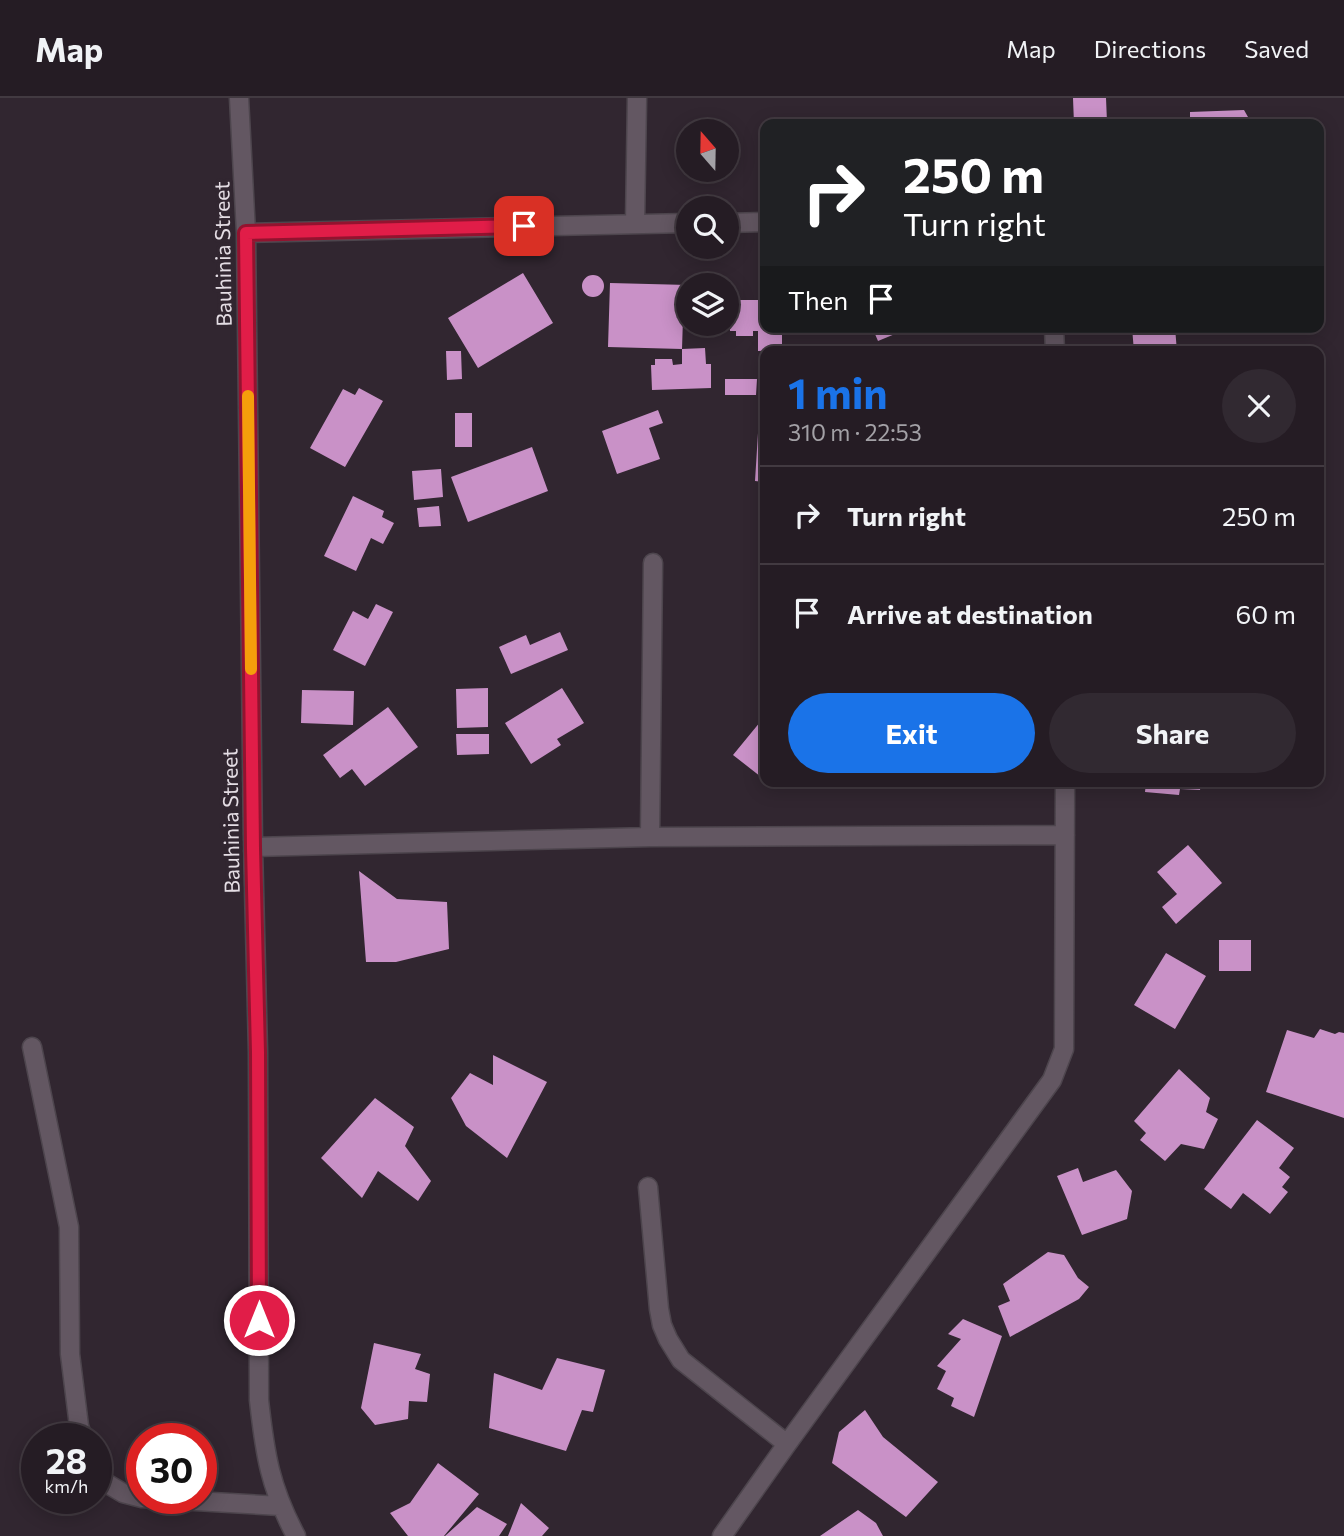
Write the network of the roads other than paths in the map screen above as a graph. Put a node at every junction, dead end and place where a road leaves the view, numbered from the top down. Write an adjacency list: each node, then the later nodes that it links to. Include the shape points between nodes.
1 (239, 98): 7 (street, Bauhinia Street)
2 (637, 98): 6 (street)
3 (760, 222): 5 (street)
4 (676, 223): 6 (street)
5 (739, 223)
6 (635, 224): 7 (street)
7 (246, 233): 12 (street, Bauhinia Street)
8 (653, 564): 11 (street)
9 (1065, 787): 10 (street)
10 (1065, 835): 11 (street); 16 (street, via 1064,1049 1052,1080)
11 (650, 836): 12 (street)
12 (253, 848): 18 (street, Bauhinia Street, via 259,1400 265,1457)
13 (32, 1047): 15 (street, via 69,1227 70,1354)
14 (648, 1187): 16 (street, via 659,1309 668,1339 681,1360)
15 (79, 1423)
16 (787, 1444): 20 (street)
17 (217, 1502): 18 (street)
18 (280, 1506): 19 (street, Bauhinia Street)
19 (296, 1536)
20 (722, 1536)

